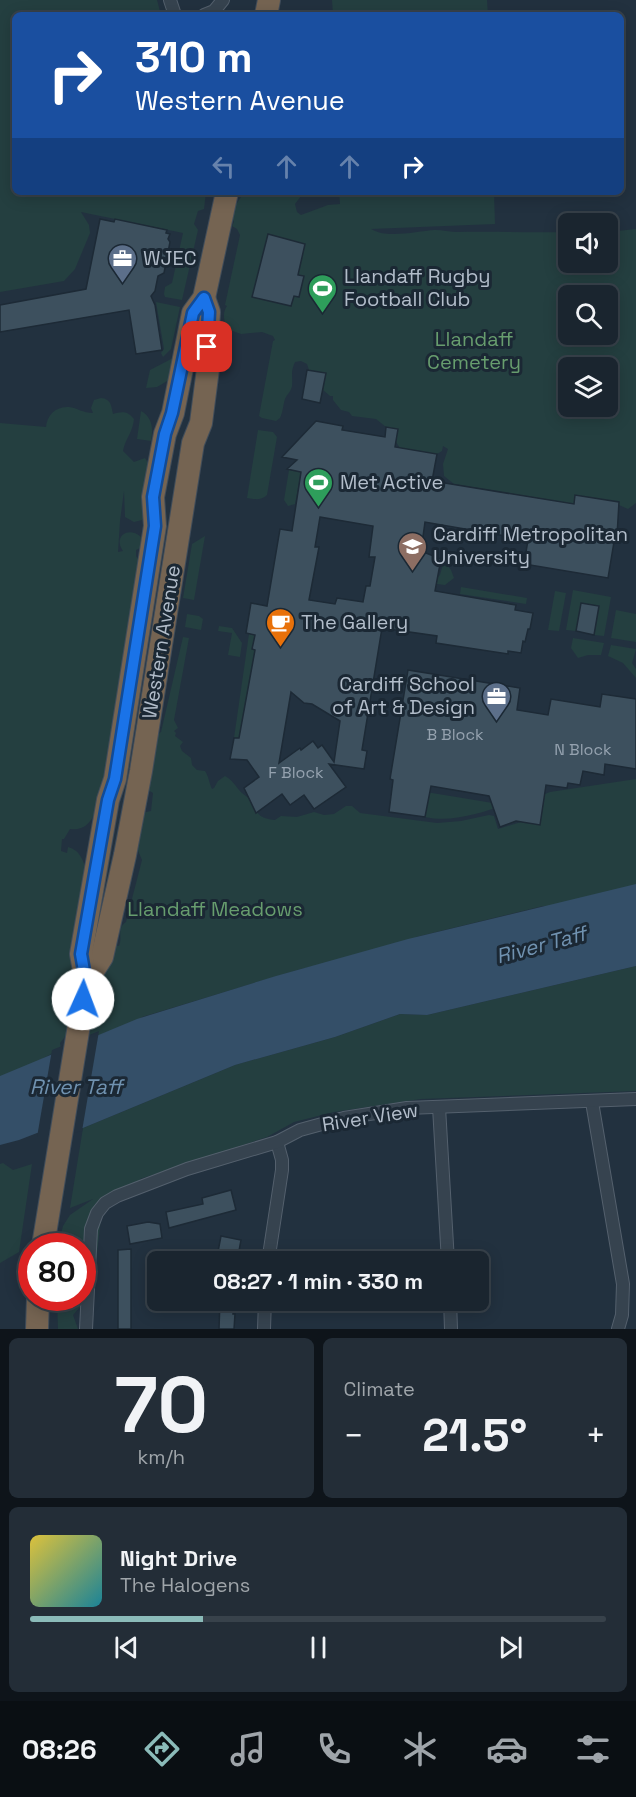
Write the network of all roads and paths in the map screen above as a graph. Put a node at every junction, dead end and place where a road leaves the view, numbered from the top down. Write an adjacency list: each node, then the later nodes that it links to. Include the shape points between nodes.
1 (223, 0): 2 (street)
2 (210, 12)
3 (223, 199): 4 (highway, Western Avenue)
4 (204, 298): 5 (highway, Western Avenue, via 193,313 153,497 155,526 115,779 81,954); 5 (highway, Western Avenue, via 209,312 208,362 201,423 193,443 141,771 102,957)
5 (86, 982): 10 (highway, Western Avenue)
6 (636, 1099): 7 (street, River View)
7 (592, 1102): 8 (street, River View); 20 (street, via 623,1284)
8 (439, 1107): 9 (street, River View, via 344,1118 300,1130); 12 (street)
9 (277, 1142): 11 (street, via 282,1170); 17 (street, River View, via 187,1169 105,1203 91,1229)
10 (45, 1233)
11 (270, 1251)
12 (447, 1251)
13 (38, 1311): 16 (highway)
14 (265, 1311): 18 (street)
15 (450, 1311): 19 (street)
16 (37, 1329)
17 (86, 1329)
18 (264, 1329)
19 (451, 1329)
20 (618, 1329)

